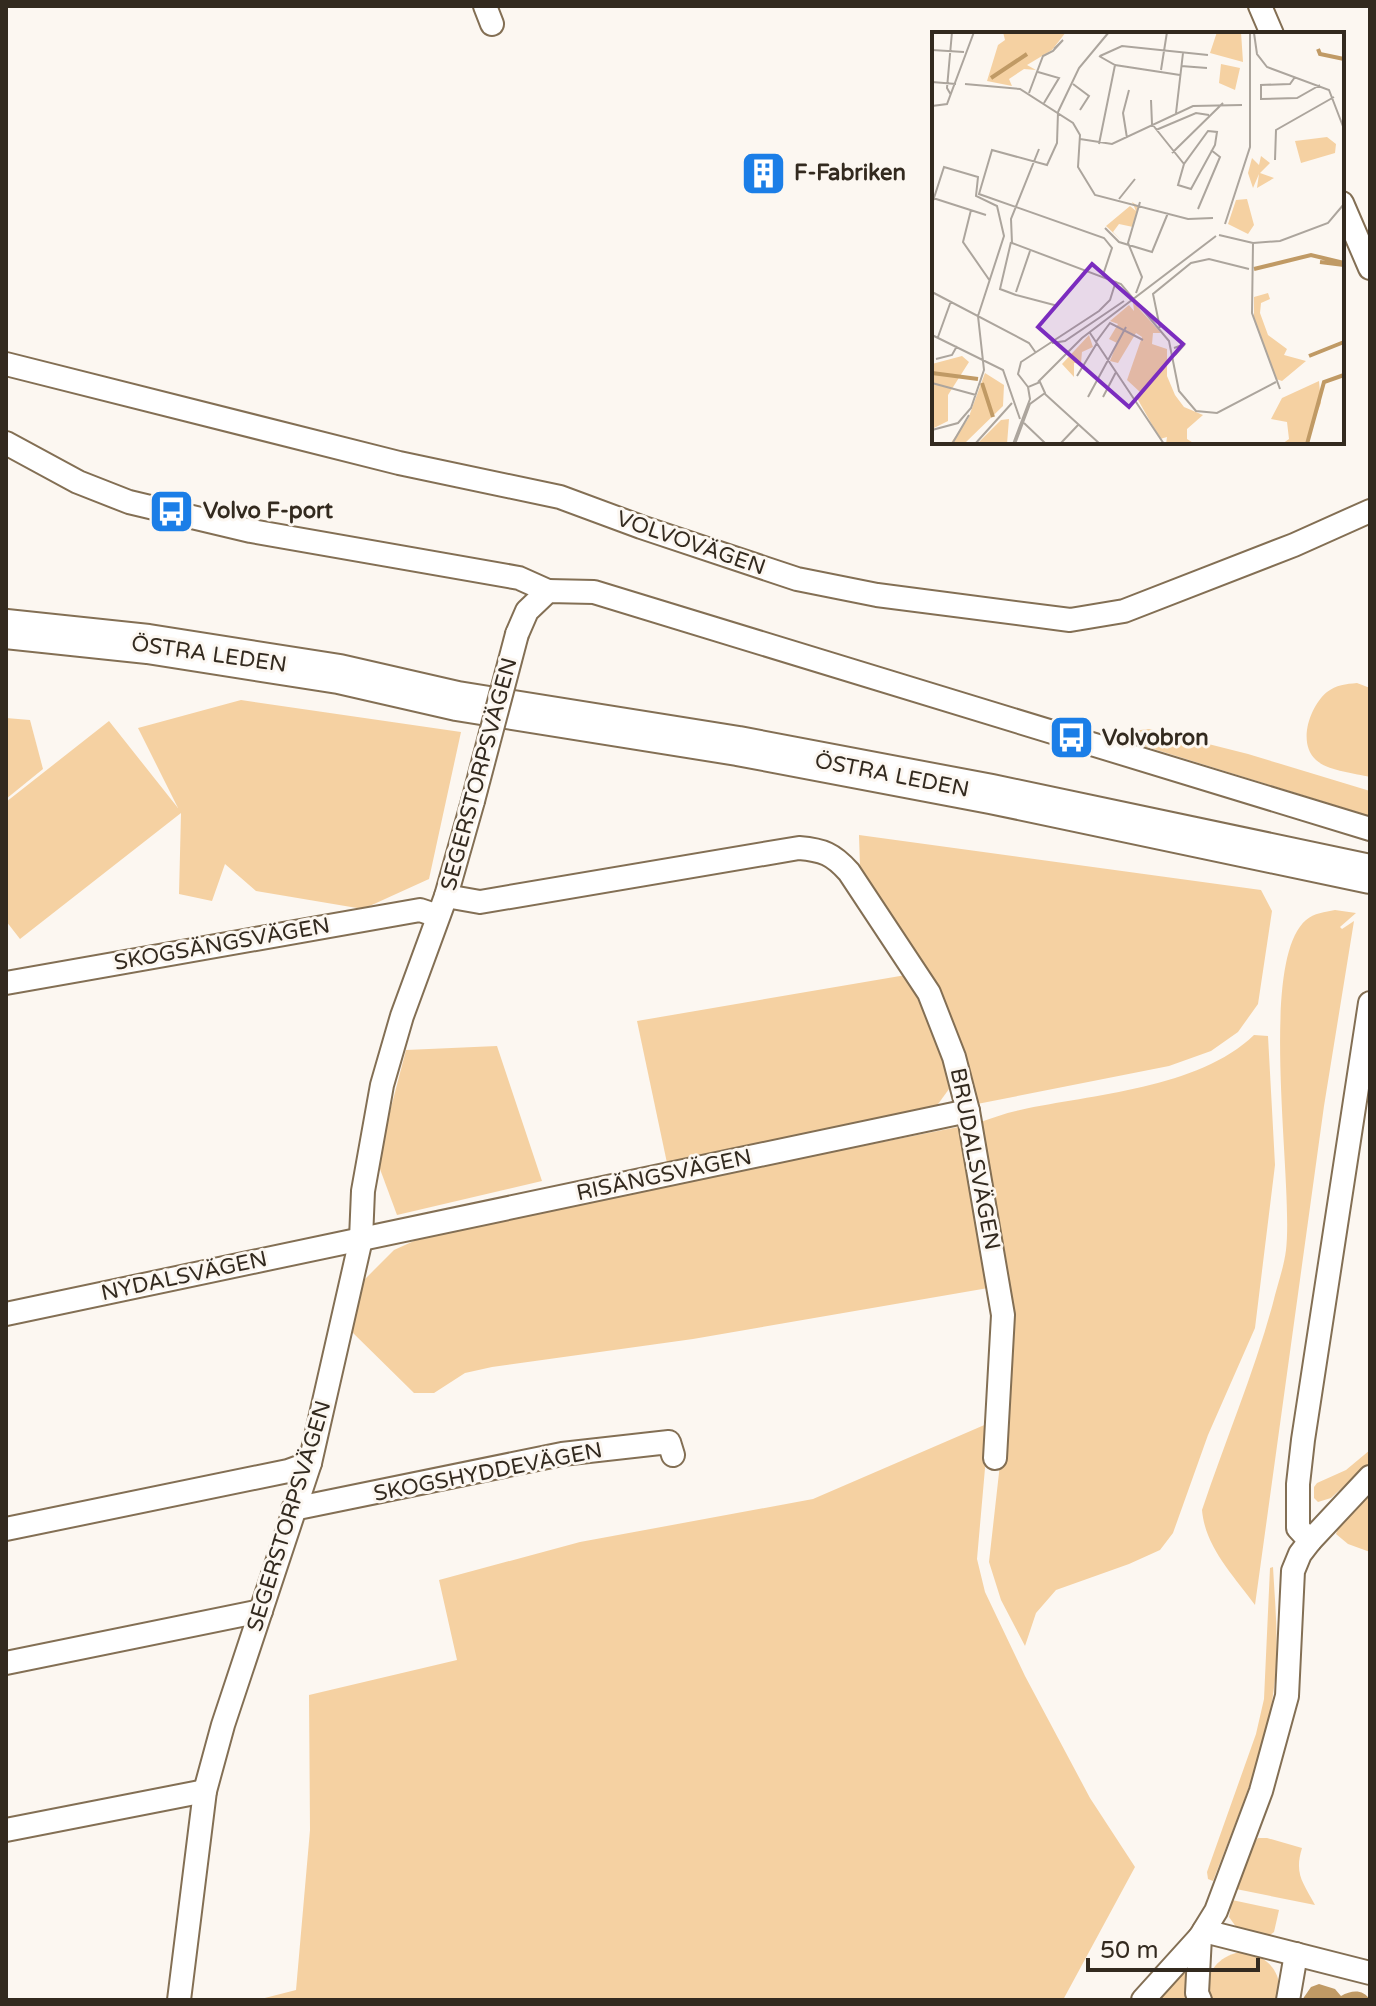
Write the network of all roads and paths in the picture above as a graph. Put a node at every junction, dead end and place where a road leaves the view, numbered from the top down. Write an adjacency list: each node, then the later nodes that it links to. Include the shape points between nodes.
1 (1260, 6): 2 (street)
2 (1271, 32)
3 (1344, 207): 4 (street)
4 (1369, 262)
5 (6, 364): 7 (street, VOLVOVÄGEN, via 399,463 560,497 797,579 1070,620 1124,611)
6 (6, 443): 8 (street, via 78,482 129,502 251,531 519,578)
7 (1370, 511)
8 (548, 591): 12 (street, via 594,592); 14 (street, SEGERSTORPSVÄGEN, bridge, via 527,611 517,634)
9 (6, 629): 11 (highway, ÖSTRA LEDEN, via 211,653)
10 (6, 643): 11 (highway, ÖSTRA LEDEN, via 340,687)
11 (411, 690): 13 (highway, ÖSTRA LEDEN, via 991,794)
12 (1370, 829)
13 (1370, 874)
14 (442, 906): 15 (street, SKOGSÄNGSVÄGEN); 17 (street, BRUDALSVÄGEN, via 799,848 825,850 849,872 929,993); 18 (street, SEGERSTORPSVÄGEN, via 382,1085 363,1191)
15 (6, 983)
16 (1370, 1003): 26 (street, via 1298,1484 1298,1528)
17 (968, 1111): 18 (street, RISÄNGSVÄGEN); 21 (street, BRUDALSVÄGEN, via 1003,1315)
18 (361, 1239): 19 (street, NYDALSVÄGEN); 22 (street, SEGERSTORPSVÄGEN)
19 (6, 1314)
20 (673, 1455): 24 (street, SKOGSHYDDEVÄGEN, via 669,1442 562,1454)
21 (995, 1458)
22 (310, 1463): 24 (street, SEGERSTORPSVÄGEN); 25 (street)
23 (1370, 1477): 26 (street)
24 (293, 1509): 27 (street, SEGERSTORPSVÄGEN)
25 (6, 1529)
26 (1310, 1541): 31 (street, via 1293,1571 1287,1696 1277,1736 1216,1911)
27 (261, 1611): 28 (street); 29 (street, SEGERSTORPSVÄGEN)
28 (6, 1663)
29 (205, 1791): 30 (street); 34 (street, SEGERSTORPSVÄGEN)
30 (6, 1830)
31 (1202, 1934): 32 (street); 35 (street); 36 (street)
32 (1296, 1954): 33 (street); 37 (street)
33 (1370, 1973)
34 (179, 2000)
35 (1143, 2000)
36 (1200, 2000)
37 (1288, 2000)

